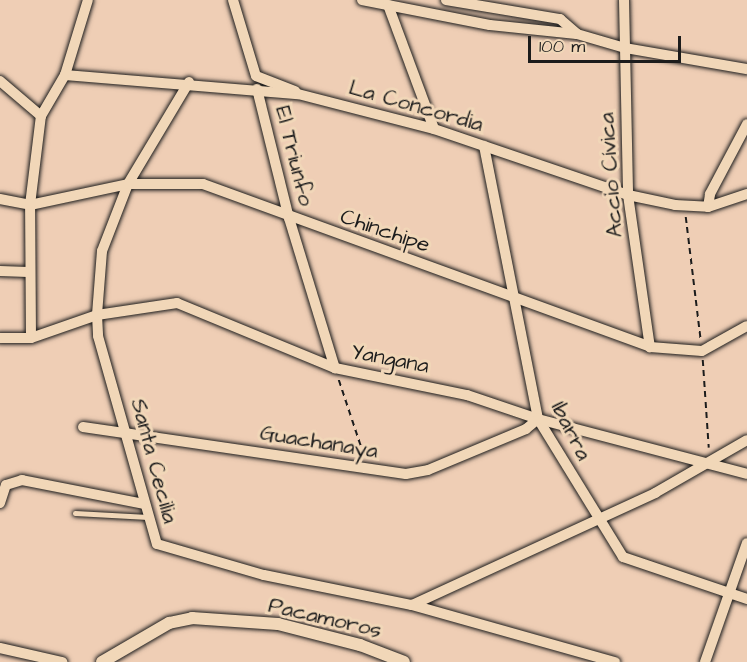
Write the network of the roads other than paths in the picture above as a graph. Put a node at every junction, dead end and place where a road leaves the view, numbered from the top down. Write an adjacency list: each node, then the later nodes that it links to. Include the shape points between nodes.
1 (88, 0): 10 (street)
2 (233, 0): 14 (street, El Triunfo, via 255,76)
3 (362, 0): 6 (street)
4 (446, 0): 7 (street, via 560,19)
5 (624, 0): 8 (street, Accio Cívica)
6 (388, 5): 7 (street, via 490,25); 17 (street)
7 (577, 34): 8 (street)
8 (625, 48): 9 (street); 21 (street, Accio Cívica)
9 (747, 69)
10 (65, 75): 12 (street, La Concordia); 15 (street)
11 (0, 81): 15 (street)
12 (189, 82): 13 (street, La Concordia); 19 (street, Santa Cecilia)
13 (257, 89): 14 (street, La Concordia); 25 (street, El Triunfo)
14 (298, 94): 17 (street, La Concordia)
15 (41, 116): 23 (street)
16 (747, 123): 24 (street, via 710,194)
17 (435, 129): 18 (street, La Concordia)
18 (484, 146): 21 (street, La Concordia); 28 (street, Ibarra)
19 (128, 184): 23 (street, Chinchipe); 25 (street, Chinchipe, via 204,184); 29 (street, Santa Cecilia, via 102,250)
20 (747, 194): 24 (street, La Concordia)
21 (628, 195): 24 (street, La Concordia); 33 (street, Accio Cívica)
22 (0, 199): 23 (street, Chinchipe)
23 (30, 205): 27 (street)
24 (708, 207)
25 (289, 218): 28 (street, Chinchipe); 34 (street, El Triunfo)
26 (0, 272): 27 (street)
27 (28, 272): 32 (street)
28 (512, 296): 33 (street, Chinchipe); 35 (street, Ibarra)
29 (97, 315): 32 (street, Yangana); 34 (street, Yangana, via 177,303); 37 (street, Santa Cecilia)
30 (747, 326): 33 (street, Chinchipe, via 702,351)
31 (0, 338): 32 (street, Yangana)
32 (30, 338)
33 (650, 347)
34 (335, 368): 35 (street, Yangana, via 467,394)
35 (538, 419): 37 (street, Guachanaya, via 526,429 428,470 370,472); 39 (street, Yangana); 45 (street, Ibarra)
36 (83, 427): 37 (street, Guachanaya)
37 (126, 430): 42 (street, Santa Cecilia)
38 (747, 440): 39 (street)
39 (710, 464): 40 (street, Yangana); 45 (street)
40 (747, 474)
41 (0, 503): 42 (street, via 6,485 22,480)
42 (144, 504): 44 (street, Santa Cecilia)
43 (75, 513): 44 (lane)
44 (148, 517): 49 (street, Santa Cecilia, via 157,544 264,575)
45 (597, 518): 47 (street, Ibarra, via 623,557); 49 (street)
46 (747, 543): 47 (street)
47 (730, 592): 48 (street, Ibarra); 55 (street)
48 (747, 599)
49 (412, 604): 54 (street, Santa Cecilia)
50 (0, 648): 51 (street)
51 (62, 662)
52 (102, 662): 53 (street, Pacamoros, via 169,623 192,618 278,624 360,645)
53 (404, 662)
54 (615, 662)
55 (705, 662)

